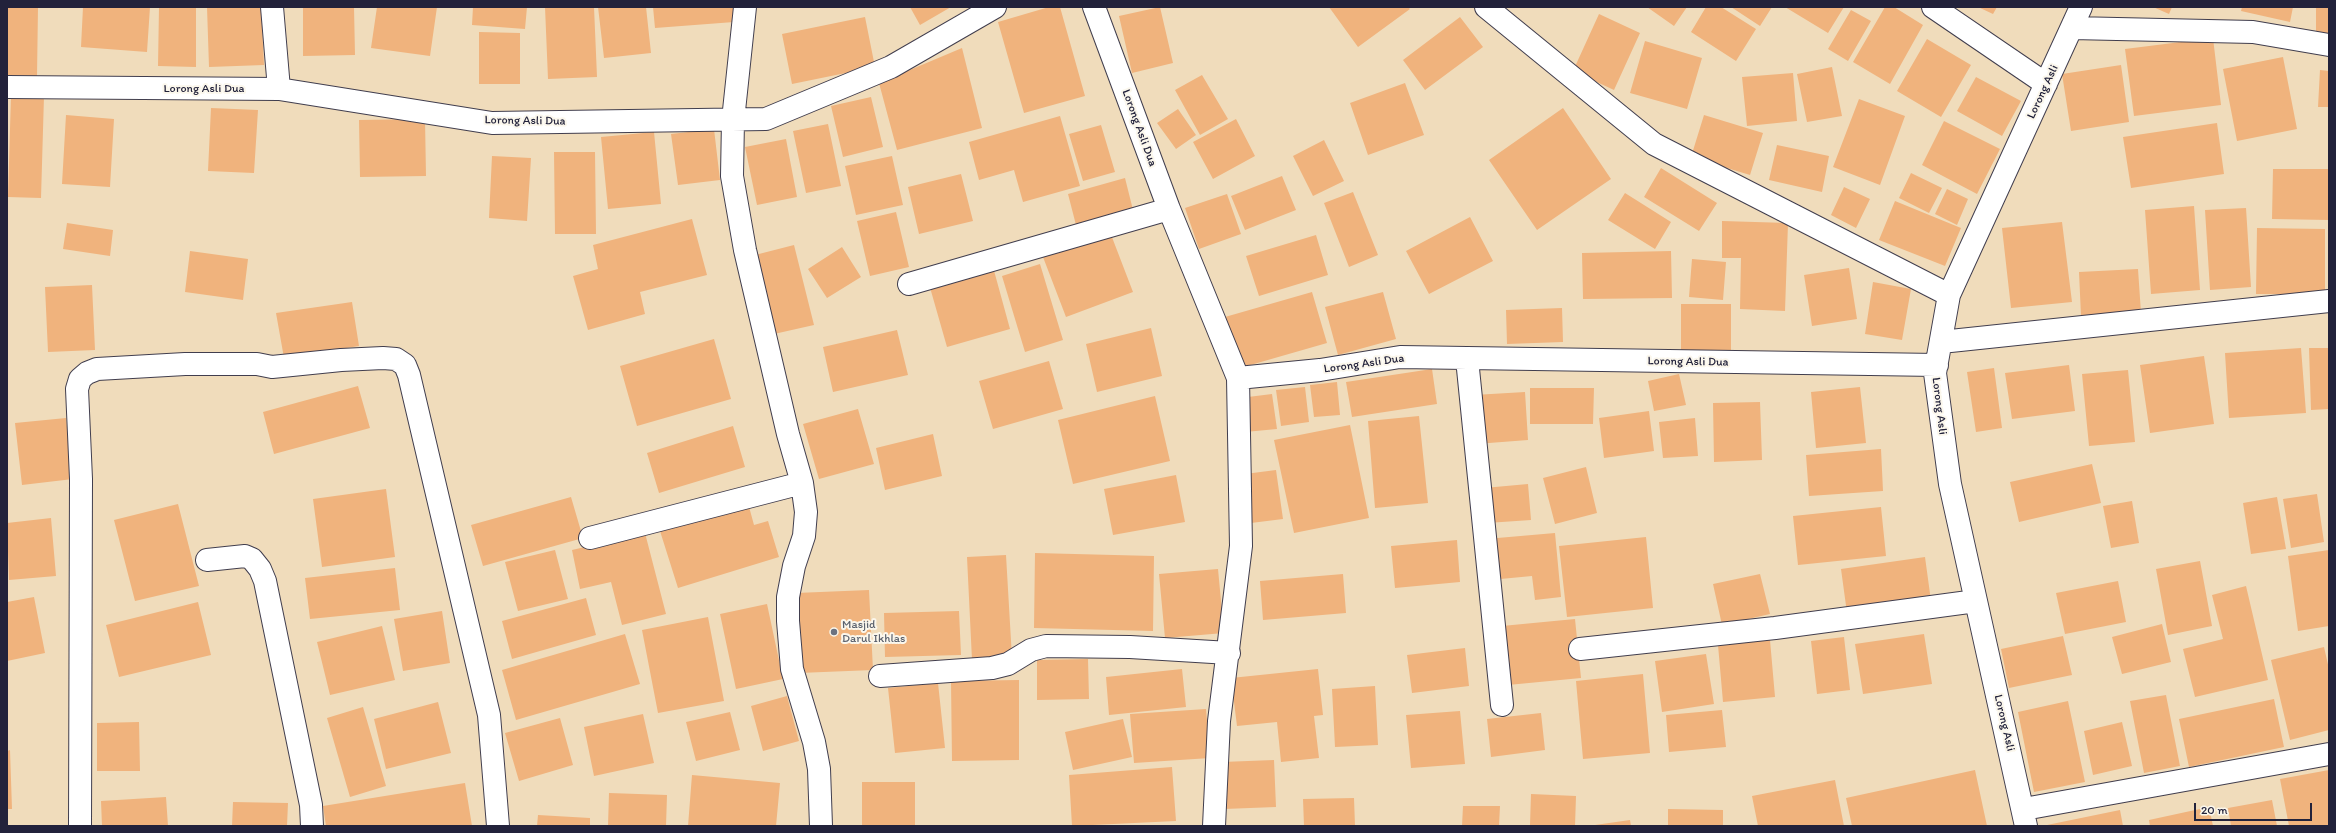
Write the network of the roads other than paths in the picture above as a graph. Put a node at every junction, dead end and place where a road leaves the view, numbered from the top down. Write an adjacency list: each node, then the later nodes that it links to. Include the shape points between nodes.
1 (272, 7): 12 (street)
2 (745, 7): 13 (street)
3 (995, 7): 13 (street, Lorong Asli Dua, via 891,67 766,119)
4 (1094, 7): 14 (street, Lorong Asli Dua)
5 (1486, 7): 16 (street, via 1654,144)
6 (1933, 7): 10 (street)
7 (2081, 7): 8 (street, Lorong Asli)
8 (2072, 28): 9 (street, via 2253,32); 10 (street, Lorong Asli)
9 (2329, 45)
10 (2046, 84): 16 (street, Lorong Asli)
11 (7, 87): 12 (street, Lorong Asli Dua)
12 (279, 89): 13 (street, Lorong Asli Dua, via 492,123)
13 (733, 120): 22 (street, via 732,176 744,250)
14 (1169, 208): 15 (street); 21 (street, Lorong Asli Dua)
15 (908, 284)
16 (1950, 295): 18 (street, Lorong Asli)
17 (2329, 301): 18 (street)
18 (1940, 342): 20 (street, Lorong Asli)
19 (1467, 360): 20 (street, Lorong Asli Dua); 21 (street, Lorong Asli Dua, via 1400,357 1320,370); 29 (street)
20 (1936, 365): 25 (street, Lorong Asli, via 1950,484)
21 (1238, 378): 27 (street, via 1241,546)
22 (802, 483): 23 (street); 35 (street, via 806,512 804,536 794,566 788,597 788,621 792,669 814,742 819,769)
23 (590, 538)
24 (207, 560): 33 (street, via 244,556 252,559 260,568 265,581 311,805)
25 (1976, 601): 26 (street, via 1775,628); 31 (street, Lorong Asli)
26 (1580, 649)
27 (1229, 653): 28 (street, via 1130,647 1046,646 1031,650 1008,664 992,668); 36 (street, via 1219,721)
28 (880, 676)
29 (1502, 705)
30 (2329, 754): 31 (street)
31 (2025, 817)
32 (80, 826): 34 (street, via 81,479 77,389 80,380 86,373 97,369 185,364 257,364 272,367 383,358 396,360 405,365 409,375 489,715)
33 (312, 826)
34 (498, 826)
35 (821, 826)
36 (1214, 826)

